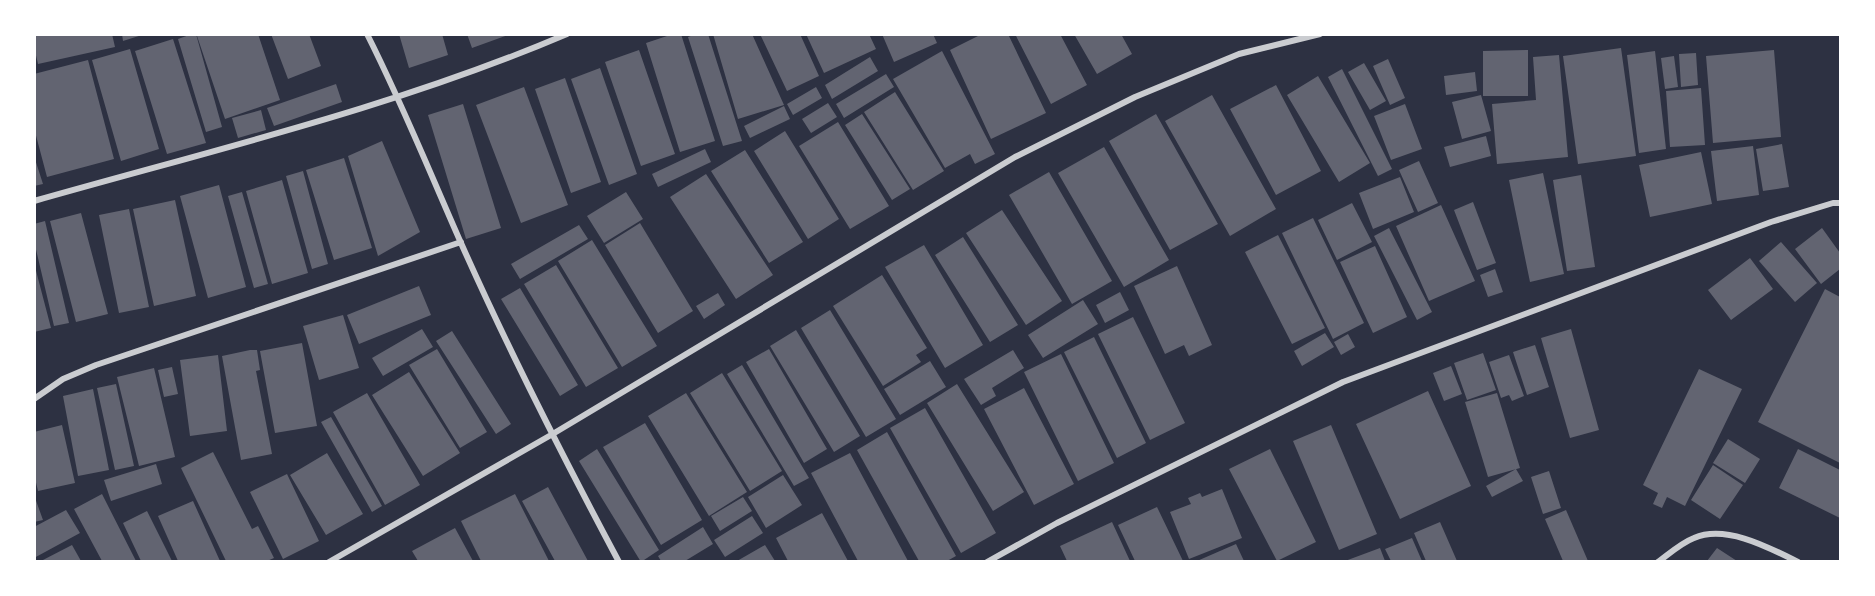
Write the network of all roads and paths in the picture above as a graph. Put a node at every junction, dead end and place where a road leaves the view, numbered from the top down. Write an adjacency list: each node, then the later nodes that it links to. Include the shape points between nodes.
1 (368, 34): 4 (street)
2 (567, 34): 4 (street, via 506,60)
3 (1320, 34): 9 (street, via 1239,54 1135,97 1015,158)
4 (399, 96): 5 (street); 7 (street)
5 (34, 201)
6 (1840, 203): 12 (street, via 1772,222 1343,382)
7 (461, 242): 8 (street, via 96,364 63,379); 9 (street)
8 (34, 399)
9 (551, 435): 10 (street); 11 (street)
10 (329, 561)
11 (619, 561)
12 (987, 561)
13 (1658, 561): 14 (street, via 1695,537 1723,535 1761,543)
14 (1798, 561)

